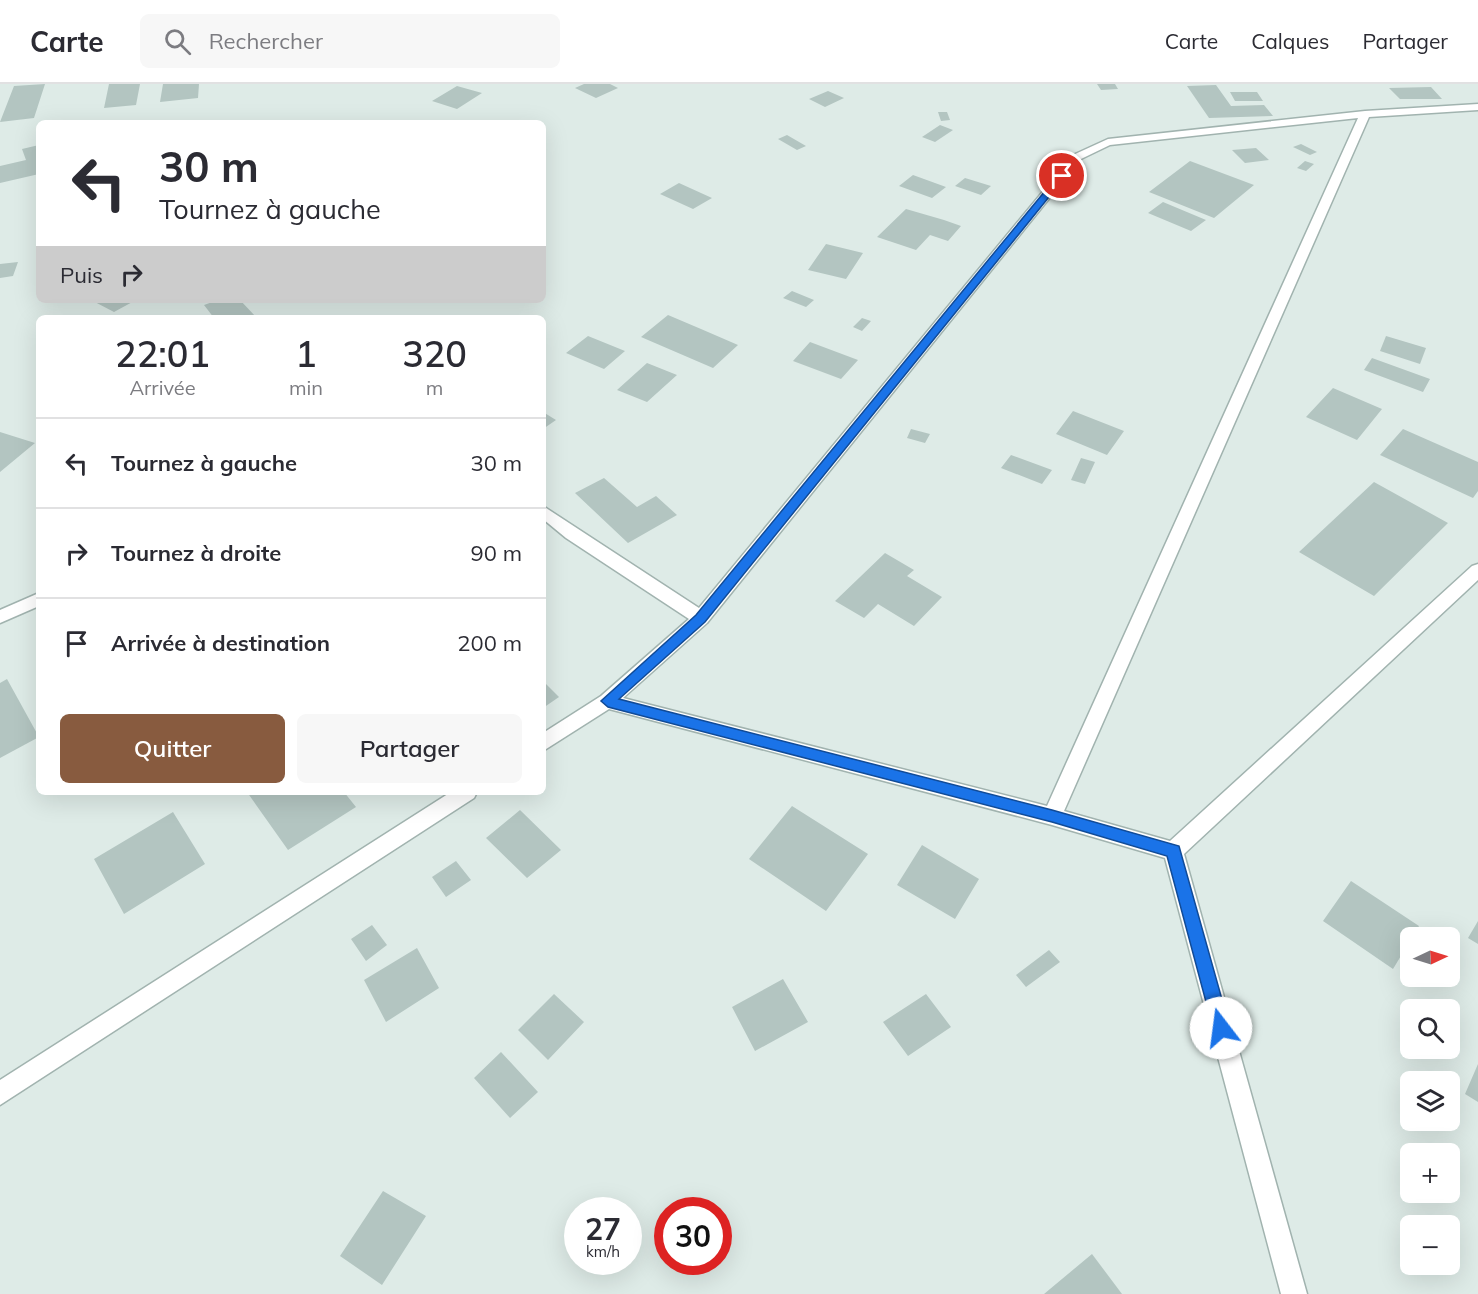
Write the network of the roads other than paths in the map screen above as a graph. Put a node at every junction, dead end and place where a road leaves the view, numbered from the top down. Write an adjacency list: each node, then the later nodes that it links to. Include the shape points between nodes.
1 (1478, 107): 2 (street)
2 (1365, 114): 7 (street, via 1108,142 1077,157); 11 (street)
3 (546, 513): 7 (street)
4 (1478, 570): 12 (street)
5 (36, 600): 6 (street)
6 (0, 617)
7 (701, 618): 8 (street)
8 (608, 701): 9 (street); 11 (street)
9 (546, 741)
10 (462, 795): 13 (street)
11 (1052, 816): 12 (street)
12 (1173, 851): 14 (street)
13 (0, 1093)
14 (1294, 1294)

